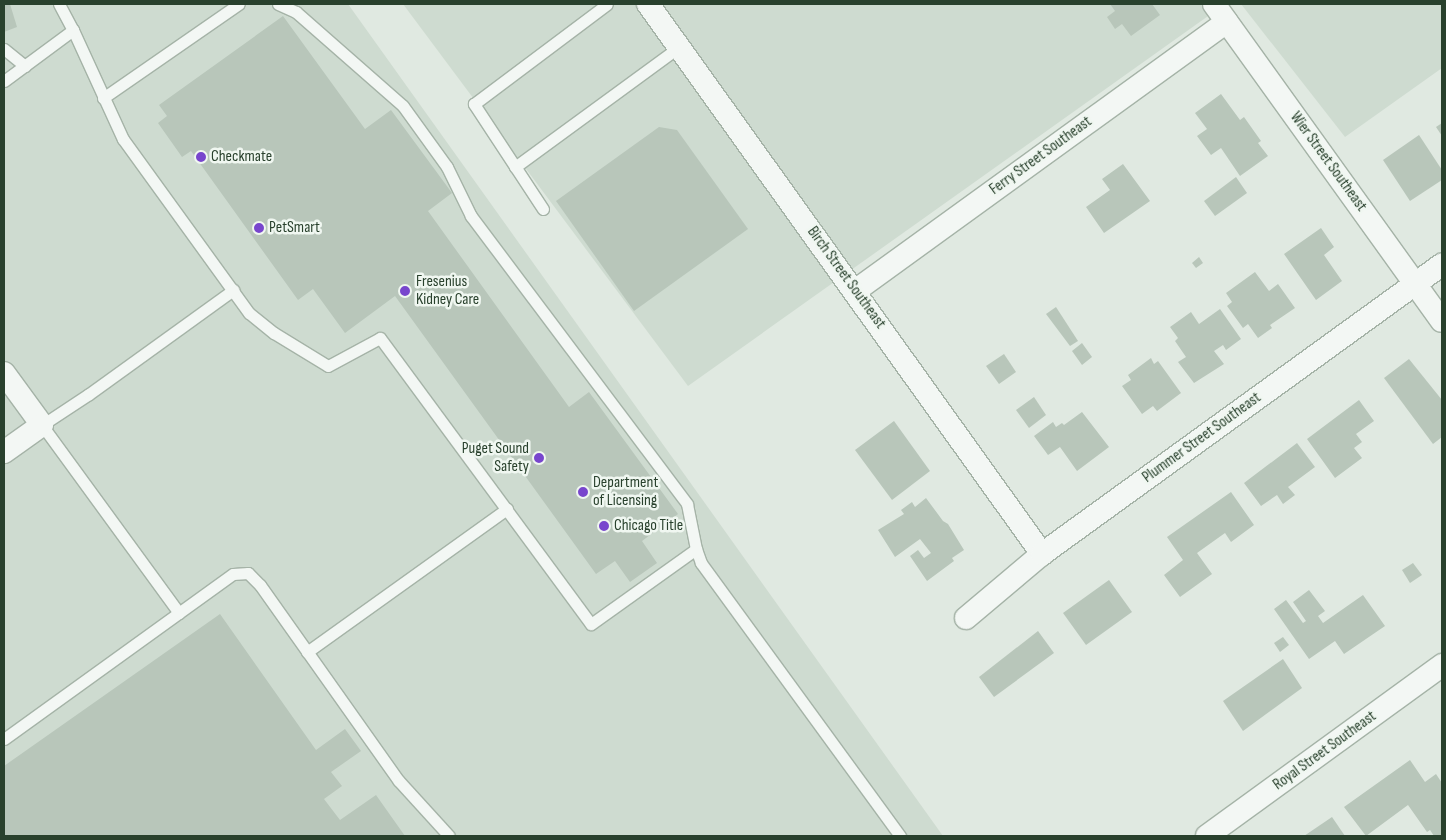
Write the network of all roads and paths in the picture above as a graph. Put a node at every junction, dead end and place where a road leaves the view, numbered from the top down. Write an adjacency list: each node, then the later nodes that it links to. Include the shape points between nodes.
1 (59, 4): 7 (lane)
2 (239, 4): 12 (lane)
3 (278, 4): 24 (lane, via 296,12 403,106 447,167 471,216 687,504)
4 (607, 4): 13 (lane, via 474,104)
5 (648, 4): 8 (street, Birch Street Southeast)
6 (1221, 13): 16 (street, Wier Street Southeast); 18 (street, Ferry Street Southeast)
7 (74, 30): 10 (lane); 12 (lane)
8 (679, 47): 13 (lane); 18 (street, Birch Street Southeast)
9 (4, 49): 10 (lane)
10 (25, 66): 11 (lane)
11 (4, 81)
12 (103, 98): 17 (lane, via 123,139)
13 (515, 166): 14 (lane)
14 (543, 209)
15 (1442, 264): 16 (street, Plummer Street Southeast)
16 (1415, 284): 19 (street, Wier Street Southeast); 25 (street, Plummer Street Southeast)
17 (233, 290): 21 (lane); 23 (lane, via 249,313 274,334 328,366 380,338)
18 (855, 291): 25 (street, Birch Street Southeast)
19 (1442, 321)
20 (4, 373): 21 (street)
21 (42, 425): 22 (street); 26 (lane)
22 (4, 452)
23 (506, 509): 24 (lane, via 592,624); 28 (lane)
24 (696, 549): 32 (lane, via 701,563)
25 (1042, 554): 27 (street, Plummer Street Southeast)
26 (178, 613): 28 (lane, via 233,574 248,573); 30 (lane)
27 (966, 618)
28 (307, 652): 31 (lane, via 399,782)
29 (1442, 666): 33 (street, Royal Street Southeast)
30 (4, 739)
31 (449, 836)
32 (900, 836)
33 (1207, 836)

